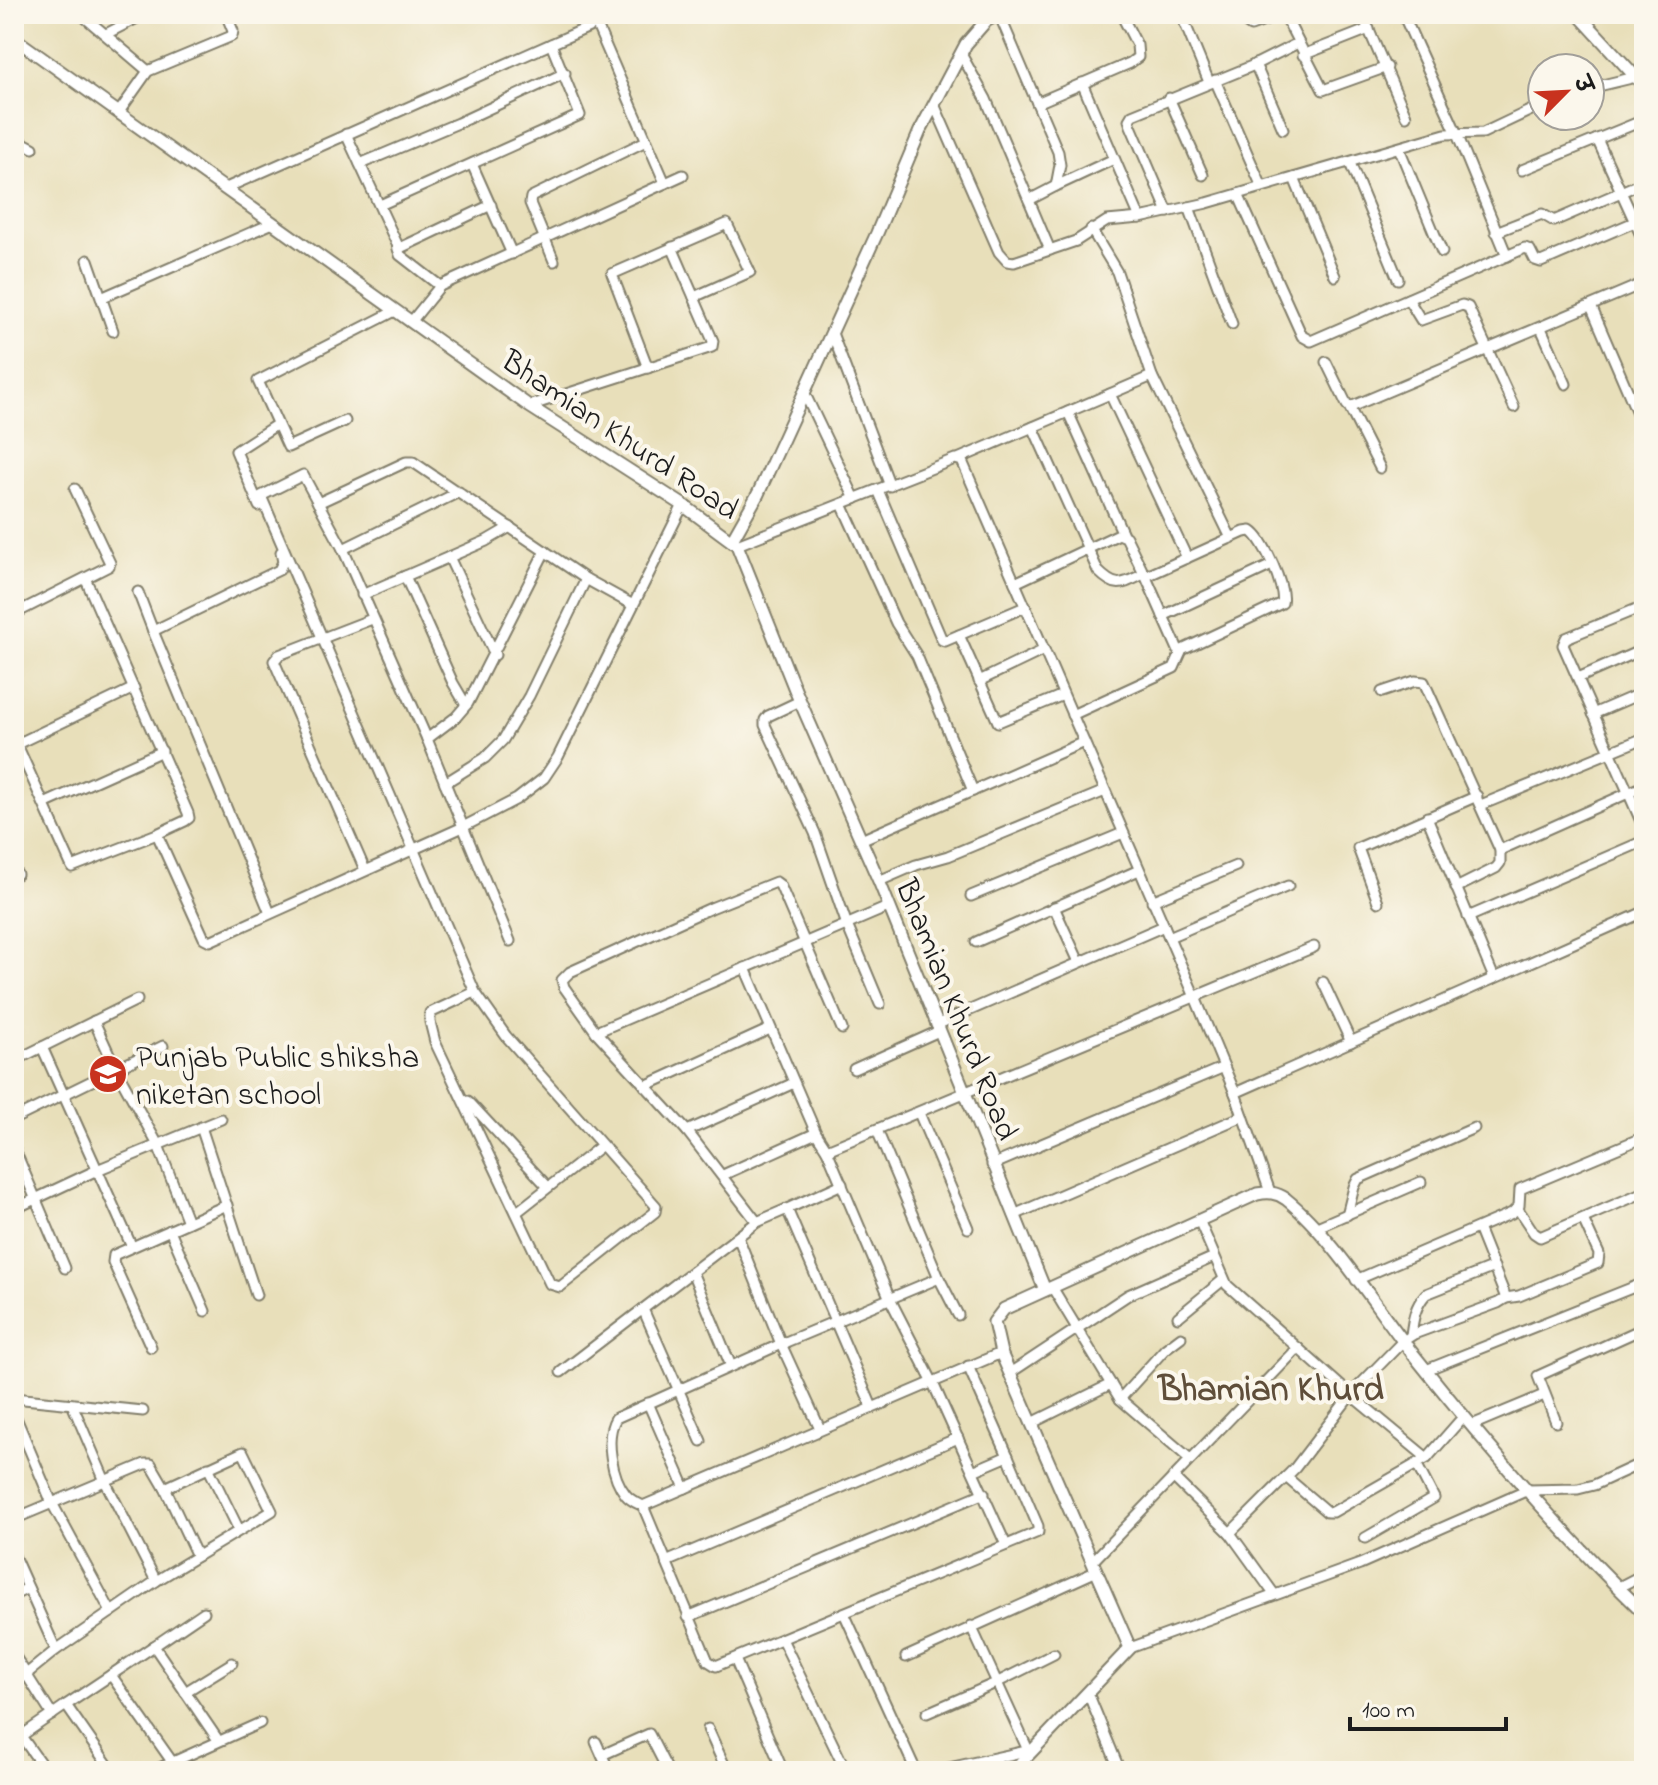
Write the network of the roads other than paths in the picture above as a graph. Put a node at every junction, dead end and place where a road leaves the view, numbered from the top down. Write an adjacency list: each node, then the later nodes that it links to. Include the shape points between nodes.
1 (81, 14): 14 (street)
2 (145, 14): 14 (street)
3 (226, 14): 22 (street, via 230,37)
4 (999, 14): 18 (street, via 976,30); 29 (street)
5 (1121, 14): 26 (street, via 1138,57)
6 (1181, 14): 25 (street)
7 (1240, 14): 8 (street, via 1251,26)
8 (1284, 14): 16 (street)
9 (1362, 14): 13 (street)
10 (1403, 14): 37 (street)
11 (1578, 14): 24 (street)
12 (594, 19): 17 (street); 40 (street)
13 (1369, 29): 19 (street); 21 (street)
14 (106, 34): 22 (street)
15 (14, 38): 31 (street, Bhamian Khurd Road)
16 (1298, 43): 19 (street); 20 (street)
17 (551, 44): 23 (street); 36 (street)
18 (961, 54): 30 (street); 58 (street)
19 (1303, 55): 21 (street, via 1323,90)
20 (1255, 64): 25 (street); 35 (street)
21 (1387, 67): 33 (street)
22 (148, 71): 31 (street)
23 (565, 73): 45 (street); 46 (street, via 580,115)
24 (1641, 79): 27 (street)
25 (1212, 81): 28 (street); 54 (street)
26 (1082, 83): 29 (street); 43 (street)
27 (1606, 85)
28 (1169, 98): 49 (street); 62 (street, via 1129,120)
29 (1037, 103): 53 (street, via 1058,152)
30 (934, 104): 72 (street, via 1003,258 1014,262); 91 (street)
31 (119, 112): 55 (street, Bhamian Khurd Road)
32 (1526, 113): 37 (street, via 1483,133)
33 (1406, 116)
34 (1644, 120): 39 (street)
35 (1283, 129)
36 (346, 134): 45 (street); 55 (street)
37 (1457, 134): 42 (street); 67 (street)
38 (14, 138): 41 (street)
39 (1597, 139): 47 (street); 56 (street)
40 (646, 141): 52 (street); 68 (street, via 533,196 530,203)
41 (33, 148)
42 (1399, 148): 44 (street); 73 (street)
43 (1114, 159): 53 (street); 63 (street)
44 (1350, 163): 50 (street); 79 (street)
45 (360, 164): 59 (street)
46 (472, 164): 59 (street); 60 (street)
47 (1522, 170)
48 (683, 175): 52 (street)
49 (1203, 175)
50 (1294, 178): 54 (street); 78 (street)
51 (1644, 182): 56 (street)
52 (665, 183): 68 (street)
53 (1056, 186): 58 (street)
54 (1262, 187): 57 (street)
55 (226, 188): 65 (street, Bhamian Khurd Road)
56 (1622, 191): 64 (street); 67 (street, via 1554,221 1542,214)
57 (1238, 194): 61 (street); 84 (street, via 1306,340)
58 (1029, 200): 72 (street)
59 (380, 205): 71 (street)
60 (491, 205): 71 (street); 74 (street)
61 (1189, 207): 62 (street); 88 (street)
62 (1168, 212): 63 (street)
63 (1140, 218): 66 (street, via 1107,221)
64 (1640, 220): 69 (street); 75 (street, via 1541,262 1527,249)
65 (273, 223): 83 (street); 86 (street, Bhamian Khurd Road)
66 (1091, 229): 72 (street); 95 (street, via 1117,272)
67 (1496, 232): 75 (street)
68 (544, 240): 74 (street); 77 (street)
69 (1644, 242)
70 (672, 247): 82 (street); 82 (street, via 726,223 744,256 749,273); 94 (street, via 612,275)
71 (398, 249): 81 (street, via 401,257)
72 (1050, 250)
73 (1442, 252)
74 (512, 254): 81 (street)
75 (1507, 256): 84 (street)
76 (88, 260): 83 (street)
77 (554, 261)
78 (1335, 276)
79 (1398, 279)
80 (1644, 283): 85 (street)
81 (440, 286): 87 (street)
82 (694, 297): 94 (street, via 712,347)
83 (101, 298): 90 (street)
84 (1408, 299): 92 (street, via 1421,320 1466,306)
85 (1591, 306): 89 (street); 106 (street)
86 (395, 311): 87 (street, Bhamian Khurd Road); 104 (street, via 258,381)
87 (411, 322): 99 (street, Bhamian Khurd Road)
88 (1232, 324)
89 (1541, 328): 92 (street); 96 (street)
90 (113, 331)
91 (832, 333): 97 (street); 109 (street)
92 (1489, 350): 100 (street); 101 (street)
93 (1326, 362): 100 (street)
94 (648, 368): 99 (street)
95 (1152, 376): 98 (street); 119 (street)
96 (1566, 384)
97 (804, 392): 113 (street); 120 (street)
98 (1110, 394): 102 (street); 125 (street)
99 (529, 406): 116 (street, Bhamian Khurd Road)
100 (1349, 407): 108 (street)
101 (1514, 407)
102 (1068, 412): 105 (street); 118 (street)
103 (345, 421): 104 (street, via 289,447)
104 (276, 425): 140 (street, via 235,453 282,555 282,566)
105 (1033, 427): 107 (street); 122 (street)
106 (1644, 429)
107 (958, 459): 109 (street); 131 (street)
108 (1380, 468)
109 (890, 486): 111 (street)
110 (75, 489): 130 (street, via 110,563)
111 (878, 490): 113 (street); 141 (street, via 941,639)
112 (459, 492): 114 (street, via 408,461); 117 (street); 121 (street)
113 (855, 499): 115 (street)
114 (318, 503): 121 (street); 142 (street, via 303,475 261,496)
115 (842, 504): 120 (street); 165 (street, via 896,623 917,656)
116 (683, 505): 120 (street, Bhamian Khurd Road); 134 (street)
117 (510, 527): 123 (street); 124 (street)
118 (1123, 534): 122 (street); 127 (street)
119 (1231, 538): 125 (street); 126 (street, via 1256,534)
120 (735, 542): 153 (street, Bhamian Khurd Road)
121 (343, 549): 133 (street)
122 (1086, 549): 127 (street, via 1109,582); 131 (street)
123 (545, 551): 129 (street); 146 (street)
124 (449, 557): 128 (street); 146 (street)
125 (1187, 558): 127 (street)
126 (1272, 565): 138 (street); 145 (street, via 1283,590 1282,603)
127 (1145, 575): 138 (street)
128 (405, 576): 133 (street); 154 (street)
129 (586, 579): 134 (street); 163 (street, via 503,740)
130 (86, 580): 137 (street); 149 (street)
131 (1015, 583): 136 (street)
132 (138, 592): 140 (street)
133 (362, 595): 139 (street)
134 (633, 605): 171 (street, via 544,778)
135 (1644, 606): 147 (street, via 1566,638 1563,645)
136 (1025, 607): 141 (street); 144 (street)
137 (14, 614)
138 (1163, 616): 145 (street)
139 (372, 619): 142 (street); 158 (street)
140 (153, 631): 191 (street)
141 (959, 635): 148 (street)
142 (321, 638): 177 (street); 180 (street, via 274,661)
143 (1644, 649): 147 (street)
144 (1044, 650): 148 (street); 152 (street)
145 (1180, 654): 156 (street, via 1167,672)
146 (495, 655): 154 (street)
147 (1578, 678): 155 (street)
148 (979, 681): 152 (street, via 999,723)
149 (134, 688): 159 (street); 161 (street)
150 (1382, 692): 168 (street, via 1424,682)
151 (1644, 692): 155 (street)
152 (1063, 695): 156 (street)
153 (800, 701): 175 (street, Bhamian Khurd Road); 193 (street, via 765,722 815,833)
154 (466, 705): 158 (street)
155 (1593, 714): 162 (street)
156 (1072, 715): 160 (street)
157 (1644, 738): 162 (street)
158 (427, 739): 163 (street)
159 (15, 741): 169 (street)
160 (1084, 742): 165 (street); 166 (street)
161 (162, 751): 169 (street); 174 (street, via 189,816)
162 (1610, 753): 167 (street); 168 (street)
163 (445, 783): 171 (street)
164 (1644, 786): 167 (street)
165 (973, 791): 175 (street)
166 (1105, 791): 173 (street); 182 (street)
167 (1628, 793): 172 (street); 178 (street)
168 (1479, 800): 170 (street); 178 (street)
169 (44, 804): 174 (street, via 72,867)
170 (1427, 817): 184 (street); 187 (street, via 1358,848)
171 (463, 827): 177 (street); 196 (street)
172 (1644, 828)
173 (1123, 833): 181 (street); 185 (street)
174 (157, 834): 191 (street, via 205,940)
175 (861, 840): 182 (street, Bhamian Khurd Road)
176 (1644, 841): 192 (street)
177 (414, 849): 180 (street); 204 (street)
178 (1500, 850): 184 (street, via 1496,868)
179 (1236, 866): 186 (street)
180 (365, 870): 191 (street)
181 (1139, 870): 186 (street); 189 (street)
182 (879, 881): 188 (street, Bhamian Khurd Road)
183 (1288, 886): 195 (street)
184 (1456, 888): 192 (street)
185 (971, 896)
186 (1152, 901): 194 (street)
187 (1378, 902)
188 (888, 907): 193 (street); 209 (street, Bhamian Khurd Road)
189 (1054, 907): 197 (street); 200 (street)
190 (1644, 912): 202 (street)
191 (270, 913)
192 (1468, 917): 202 (street)
193 (847, 925): 198 (street); 207 (street)
194 (1164, 926): 195 (street); 200 (street)
195 (1169, 937): 205 (street)
196 (510, 941)
197 (976, 942)
198 (804, 943): 201 (street); 211 (street); 212 (street, via 776,882 711,908 564,976 564,987)
199 (1314, 947): 205 (street)
200 (1079, 962): 209 (street)
201 (745, 968): 210 (street); 212 (street)
202 (1494, 978): 213 (street)
203 (1323, 982): 213 (street)
204 (475, 992): 222 (street, via 429,1017); 237 (street)
205 (1195, 997): 217 (street); 224 (street)
206 (137, 1000): 208 (street)
207 (880, 1004)
208 (94, 1021): 215 (street); 218 (street)
209 (938, 1028): 219 (street); 224 (street, Bhamian Khurd Road)
210 (770, 1029): 220 (street); 221 (street)
211 (842, 1029)
212 (596, 1032): 221 (street)
213 (1351, 1042): 223 (street)
214 (163, 1046): 218 (street)
215 (42, 1047): 216 (street); 225 (street)
216 (14, 1061)
217 (1224, 1067): 223 (street); 240 (street)
218 (116, 1069): 225 (street); 236 (street)
219 (854, 1069)
220 (794, 1083): 233 (street); 234 (street)
221 (645, 1086): 233 (street)
222 (460, 1093): 245 (street); 253 (street)
223 (1235, 1093): 227 (street)
224 (965, 1094): 226 (street); 240 (street, Bhamian Khurd Road)
225 (64, 1095): 228 (street); 241 (street)
226 (919, 1113): 232 (street); 260 (street)
227 (1243, 1116): 246 (street); 254 (street)
228 (14, 1119)
229 (221, 1119): 230 (street)
230 (201, 1127): 236 (street); 249 (street)
231 (1474, 1128): 255 (street, via 1358,1179)
232 (877, 1130): 239 (street); 270 (street)
233 (687, 1131): 242 (street)
234 (816, 1133): 239 (street); 242 (street)
235 (1644, 1137): 252 (street, via 1520,1189)
236 (158, 1145): 241 (street); 258 (street)
237 (601, 1146): 245 (street); 253 (street, via 656,1206 655,1212 563,1286 550,1284)
238 (14, 1148): 248 (street)
239 (827, 1150): 244 (street)
240 (992, 1165): 254 (street, Bhamian Khurd Road)
241 (97, 1170): 248 (street); 265 (street)
242 (723, 1175): 259 (street)
243 (1421, 1182): 255 (street)
244 (842, 1184): 251 (street); 277 (street)
245 (548, 1187): 253 (street)
246 (1270, 1192): 257 (street); 261 (street, via 1283,1196)
247 (1644, 1192): 256 (street)
248 (36, 1199): 250 (street); 268 (street)
249 (227, 1205): 258 (street); 275 (street)
250 (14, 1209)
251 (787, 1209): 259 (street); 282 (street)
252 (1518, 1209): 256 (street, via 1540,1237); 262 (street)
253 (517, 1212)
254 (1014, 1215): 274 (street, Bhamian Khurd Road)
255 (1347, 1215): 261 (street)
256 (1583, 1219): 276 (street, via 1598,1263)
257 (1199, 1220): 266 (street); 274 (street)
258 (188, 1222): 263 (street)
259 (757, 1222): 264 (street)
260 (968, 1228)
261 (1315, 1228): 272 (street)
262 (1478, 1228): 267 (street); 272 (street)
263 (170, 1230): 265 (street); 279 (street)
264 (738, 1237): 269 (street); 287 (street)
265 (131, 1245): 288 (street, via 113,1259)
266 (1214, 1257): 271 (street); 283 (street, via 1128,1295)
267 (1494, 1267): 276 (street); 286 (street, via 1426,1294)
268 (65, 1268)
269 (692, 1272): 278 (street); 291 (street)
270 (939, 1278): 277 (street); 280 (street)
271 (1223, 1280): 281 (street); 289 (street)
272 (1356, 1280): 286 (street)
273 (1644, 1283): 293 (street)
274 (1048, 1289): 283 (street); 290 (street, via 998,1314 994,1329)
275 (256, 1295)
276 (1506, 1298): 286 (street)
277 (890, 1299): 282 (street); 296 (street)
278 (643, 1309): 294 (street); 298 (street)
279 (205, 1311)
280 (958, 1315)
281 (1178, 1317)
282 (835, 1323): 287 (street); 305 (street)
283 (1076, 1328): 295 (street); 297 (street)
284 (1644, 1328): 300 (street, via 1540,1375)
285 (1181, 1337): 302 (street)
286 (1407, 1338): 293 (street); 299 (street)
287 (781, 1344): 291 (street); 311 (street)
288 (151, 1347)
289 (1298, 1348): 299 (street); 316 (street)
290 (1001, 1353): 292 (street); 295 (street)
291 (731, 1366): 298 (street)
292 (968, 1366): 296 (street); 314 (street)
293 (1426, 1370): 308 (street)
294 (561, 1372)
295 (1010, 1373): 310 (street)
296 (932, 1381): 305 (street); 312 (street)
297 (1111, 1384): 302 (street); 310 (street)
298 (680, 1389): 303 (street); 313 (street)
299 (1351, 1395): 315 (street); 322 (street)
300 (1544, 1395): 308 (street); 309 (street)
301 (14, 1398): 304 (street)
302 (1120, 1399): 316 (street)
303 (648, 1403): 325 (street); 329 (street, via 616,1418 611,1427 614,1468 624,1492)
304 (72, 1404): 306 (street); 323 (street)
305 (872, 1407): 311 (street)
306 (143, 1411)
307 (14, 1413): 328 (street)
308 (1468, 1421): 315 (street); 326 (street)
309 (1556, 1422)
310 (1032, 1423): 338 (street)
311 (820, 1429): 325 (street)
312 (958, 1438): 320 (street); 337 (street)
313 (701, 1441)
314 (1008, 1456): 320 (street); 334 (street, via 1039,1528)
315 (1427, 1458): 318 (street)
316 (1190, 1459): 321 (street)
317 (1644, 1462): 326 (street, via 1578,1489)
318 (1417, 1465): 322 (street, via 1330,1513); 333 (street, via 1434,1498)
319 (208, 1467): 324 (street); 331 (street); 331 (street, via 244,1453 272,1511)
320 (973, 1471): 327 (street)
321 (1173, 1477): 332 (street); 338 (street)
322 (1286, 1477): 332 (street)
323 (105, 1481): 324 (street, via 149,1463); 328 (street); 340 (street)
324 (165, 1488): 336 (street)
325 (685, 1488): 329 (street)
326 (1528, 1490): 341 (street); 343 (street, via 1360,1564)
327 (984, 1493): 334 (street); 349 (street)
328 (52, 1503): 330 (street); 345 (street)
329 (643, 1506): 337 (street)
330 (14, 1519)
331 (239, 1530): 336 (street)
332 (1230, 1533): 343 (street)
333 (1365, 1538)
334 (1006, 1545): 347 (street)
335 (14, 1556): 342 (street)
336 (197, 1556): 340 (street)
337 (666, 1562): 349 (street)
338 (1095, 1566): 350 (street); 353 (street)
339 (1644, 1574): 341 (street)
340 (156, 1581): 345 (street)
341 (1619, 1587): 348 (street)
342 (28, 1588): 344 (street); 354 (street)
343 (1274, 1594): 353 (street)
344 (14, 1595)
345 (111, 1612): 354 (street)
346 (204, 1612): 352 (street)
347 (844, 1613): 351 (street); 387 (street)
348 (1644, 1613)
349 (688, 1617): 358 (street, via 712,1665)
350 (971, 1626): 357 (street); 362 (street)
351 (782, 1639): 358 (street); 386 (street)
352 (154, 1646): 361 (street); 364 (street)
353 (1130, 1648): 365 (street)
354 (56, 1650): 360 (street)
355 (1054, 1654): 362 (street)
356 (14, 1655): 360 (street)
357 (906, 1657)
358 (735, 1659): 385 (street)
359 (232, 1663): 364 (street)
360 (28, 1674): 363 (street); 368 (street)
361 (111, 1675): 366 (street); 377 (street)
362 (998, 1682): 367 (street); 374 (street)
363 (14, 1684)
364 (185, 1692): 372 (street)
365 (1088, 1693): 374 (street); 390 (street)
366 (66, 1705): 368 (street); 380 (street)
367 (927, 1713)
368 (52, 1715): 371 (street)
369 (260, 1723): 372 (street)
370 (708, 1729): 384 (street)
371 (18, 1739): 376 (street)
372 (218, 1740): 377 (street)
373 (596, 1742): 375 (street)
374 (1031, 1750): 388 (street); 389 (street)
375 (602, 1755): 382 (street); 383 (street, via 649,1734)
376 (38, 1761): 378 (street); 379 (street)
377 (173, 1763): 381 (street)
378 (27, 1771)
379 (46, 1771)
380 (112, 1771)
381 (153, 1771)
382 (609, 1771)
383 (668, 1771)
384 (727, 1771)
385 (783, 1771)
386 (846, 1771)
387 (916, 1771)
388 (935, 1771)
389 (1013, 1771)
390 (1120, 1771)

